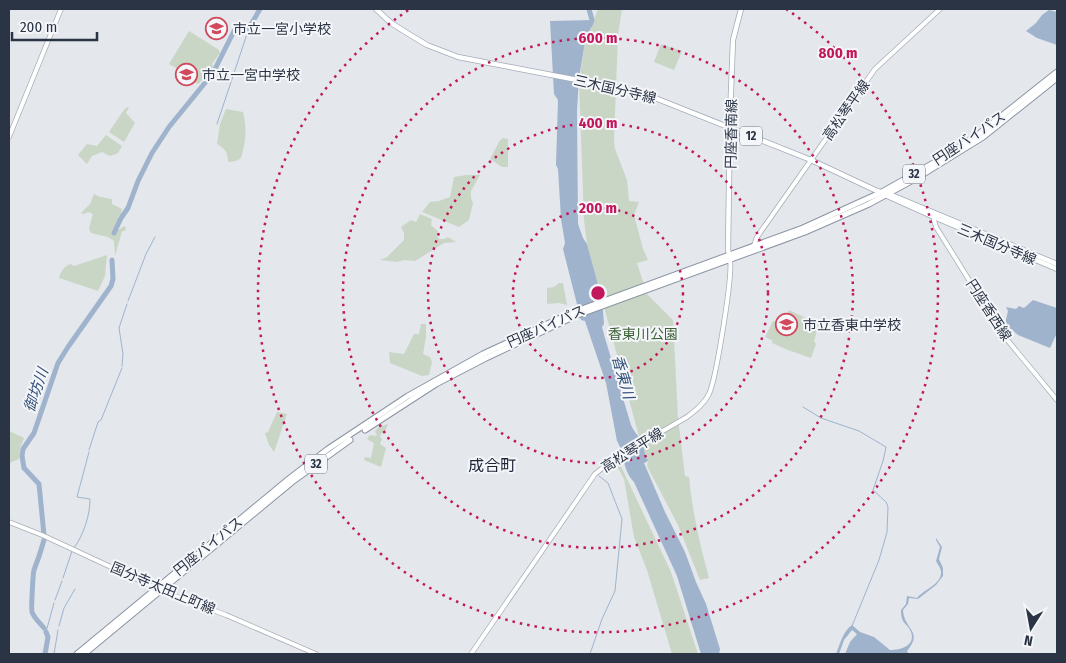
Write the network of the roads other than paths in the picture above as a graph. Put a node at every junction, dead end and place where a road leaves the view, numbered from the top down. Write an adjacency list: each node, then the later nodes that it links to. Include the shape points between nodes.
1 (61, 9): 8 (main road)
2 (376, 9): 7 (main road, 三木国分寺線 / 12, via 391,23 444,52 653,96)
3 (741, 9): 7 (main road, 円座香南線, via 734,40)
4 (940, 9): 9 (main road, 高松琴平線, via 875,69)
5 (1057, 72): 10 (highway, 円座バイパス / 32, via 980,133)
6 (1057, 78): 10 (highway, 円座バイパス / 32, via 983,137)
7 (730, 128): 9 (main road, 三木国分寺線 / 12); 13 (main road, 円座香南線)
8 (9, 137)
9 (811, 160): 10 (main road, 三木国分寺線 / 12); 12 (main road, 高松琴平線)
10 (885, 194): 11 (main road, 三木国分寺線 / 12); 12 (highway, 円座バイパス / 32)
11 (935, 215): 14 (main road, 三木国分寺線 / 12); 15 (main road, 三木国分寺線 / 12); 16 (main road, 円座香西線, via 936,227 1004,336)
12 (753, 248): 13 (highway, 円座バイパス / 32)
13 (730, 257): 18 (highway, 円座バイパス / 32, via 575,314 436,384 357,434 292,482); 22 (main road, 高松琴平線, via 730,279 711,388 706,399 682,420 614,459 595,474)
14 (1057, 264)
15 (1057, 269)
16 (1057, 400)
17 (9, 522): 18 (main road, 国分寺太田上町線)
18 (159, 589): 19 (highway, 円座バイパス / 32); 20 (highway, 円座バイパス / 32); 21 (main road, 国分寺太田上町線)
19 (77, 654)
20 (84, 654)
21 (316, 654)
22 (471, 654)

